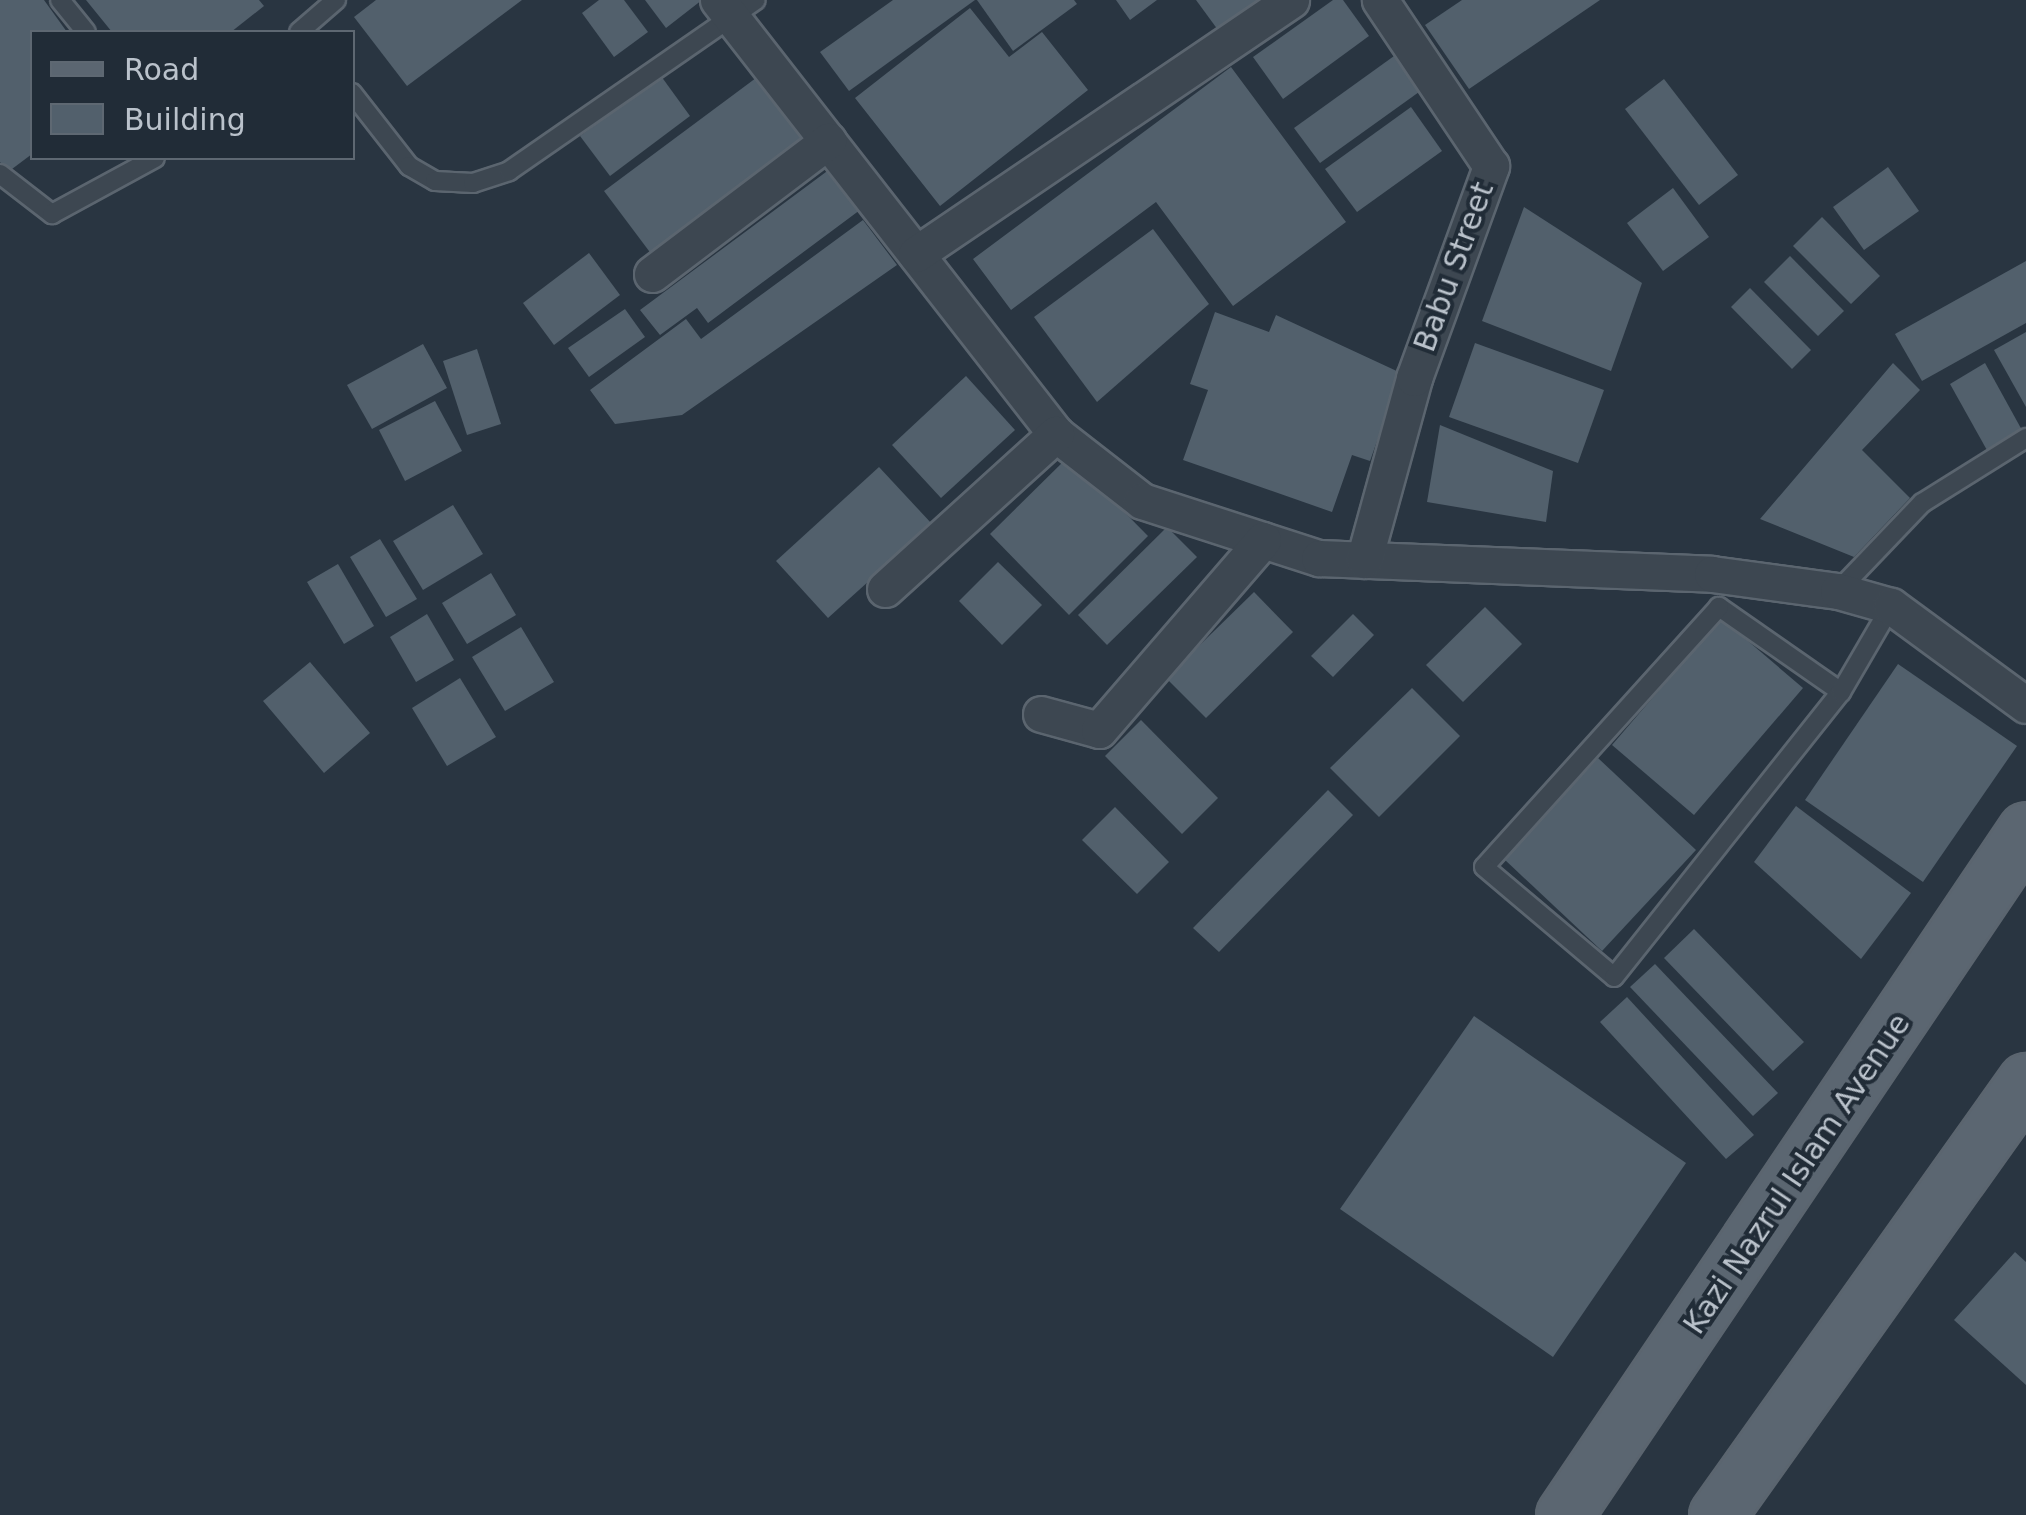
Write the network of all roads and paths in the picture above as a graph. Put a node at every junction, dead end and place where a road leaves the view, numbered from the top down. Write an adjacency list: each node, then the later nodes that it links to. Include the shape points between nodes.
1 (60, 0): 6 (lane)
2 (336, 0): 7 (lane)
3 (1290, 0): 12 (street)
4 (1380, 0): 17 (street, Babu Street, via 1491,166 1414,378)
5 (735, 6): 8 (lane, via 509,171 473,182 435,181 409,166); 9 (street)
6 (84, 30)
7 (301, 30)
8 (355, 97)
9 (828, 142): 12 (street); 13 (street)
10 (151, 160): 11 (lane, via 52,214)
11 (0, 174)
12 (916, 254): 14 (street)
13 (652, 274)
14 (1056, 434): 16 (street, via 1142,502); 18 (street)
15 (2026, 438): 19 (lane, via 1922,503)
16 (1263, 540): 17 (street); 23 (street, via 1099,730)
17 (1364, 560): 19 (street, via 1712,574)
18 (885, 588)
19 (1838, 591): 20 (street)
20 (1891, 606): 21 (lane); 22 (street)
21 (1841, 692): 21 (lane, via 1719,607 1484,867 1614,976)
22 (2026, 705)
23 (1041, 714)
24 (2026, 830): 26 (main road, Kazi Nazrul Islam Avenue)
25 (2026, 1081): 27 (main road)
26 (1564, 1515)
27 (1717, 1515)

